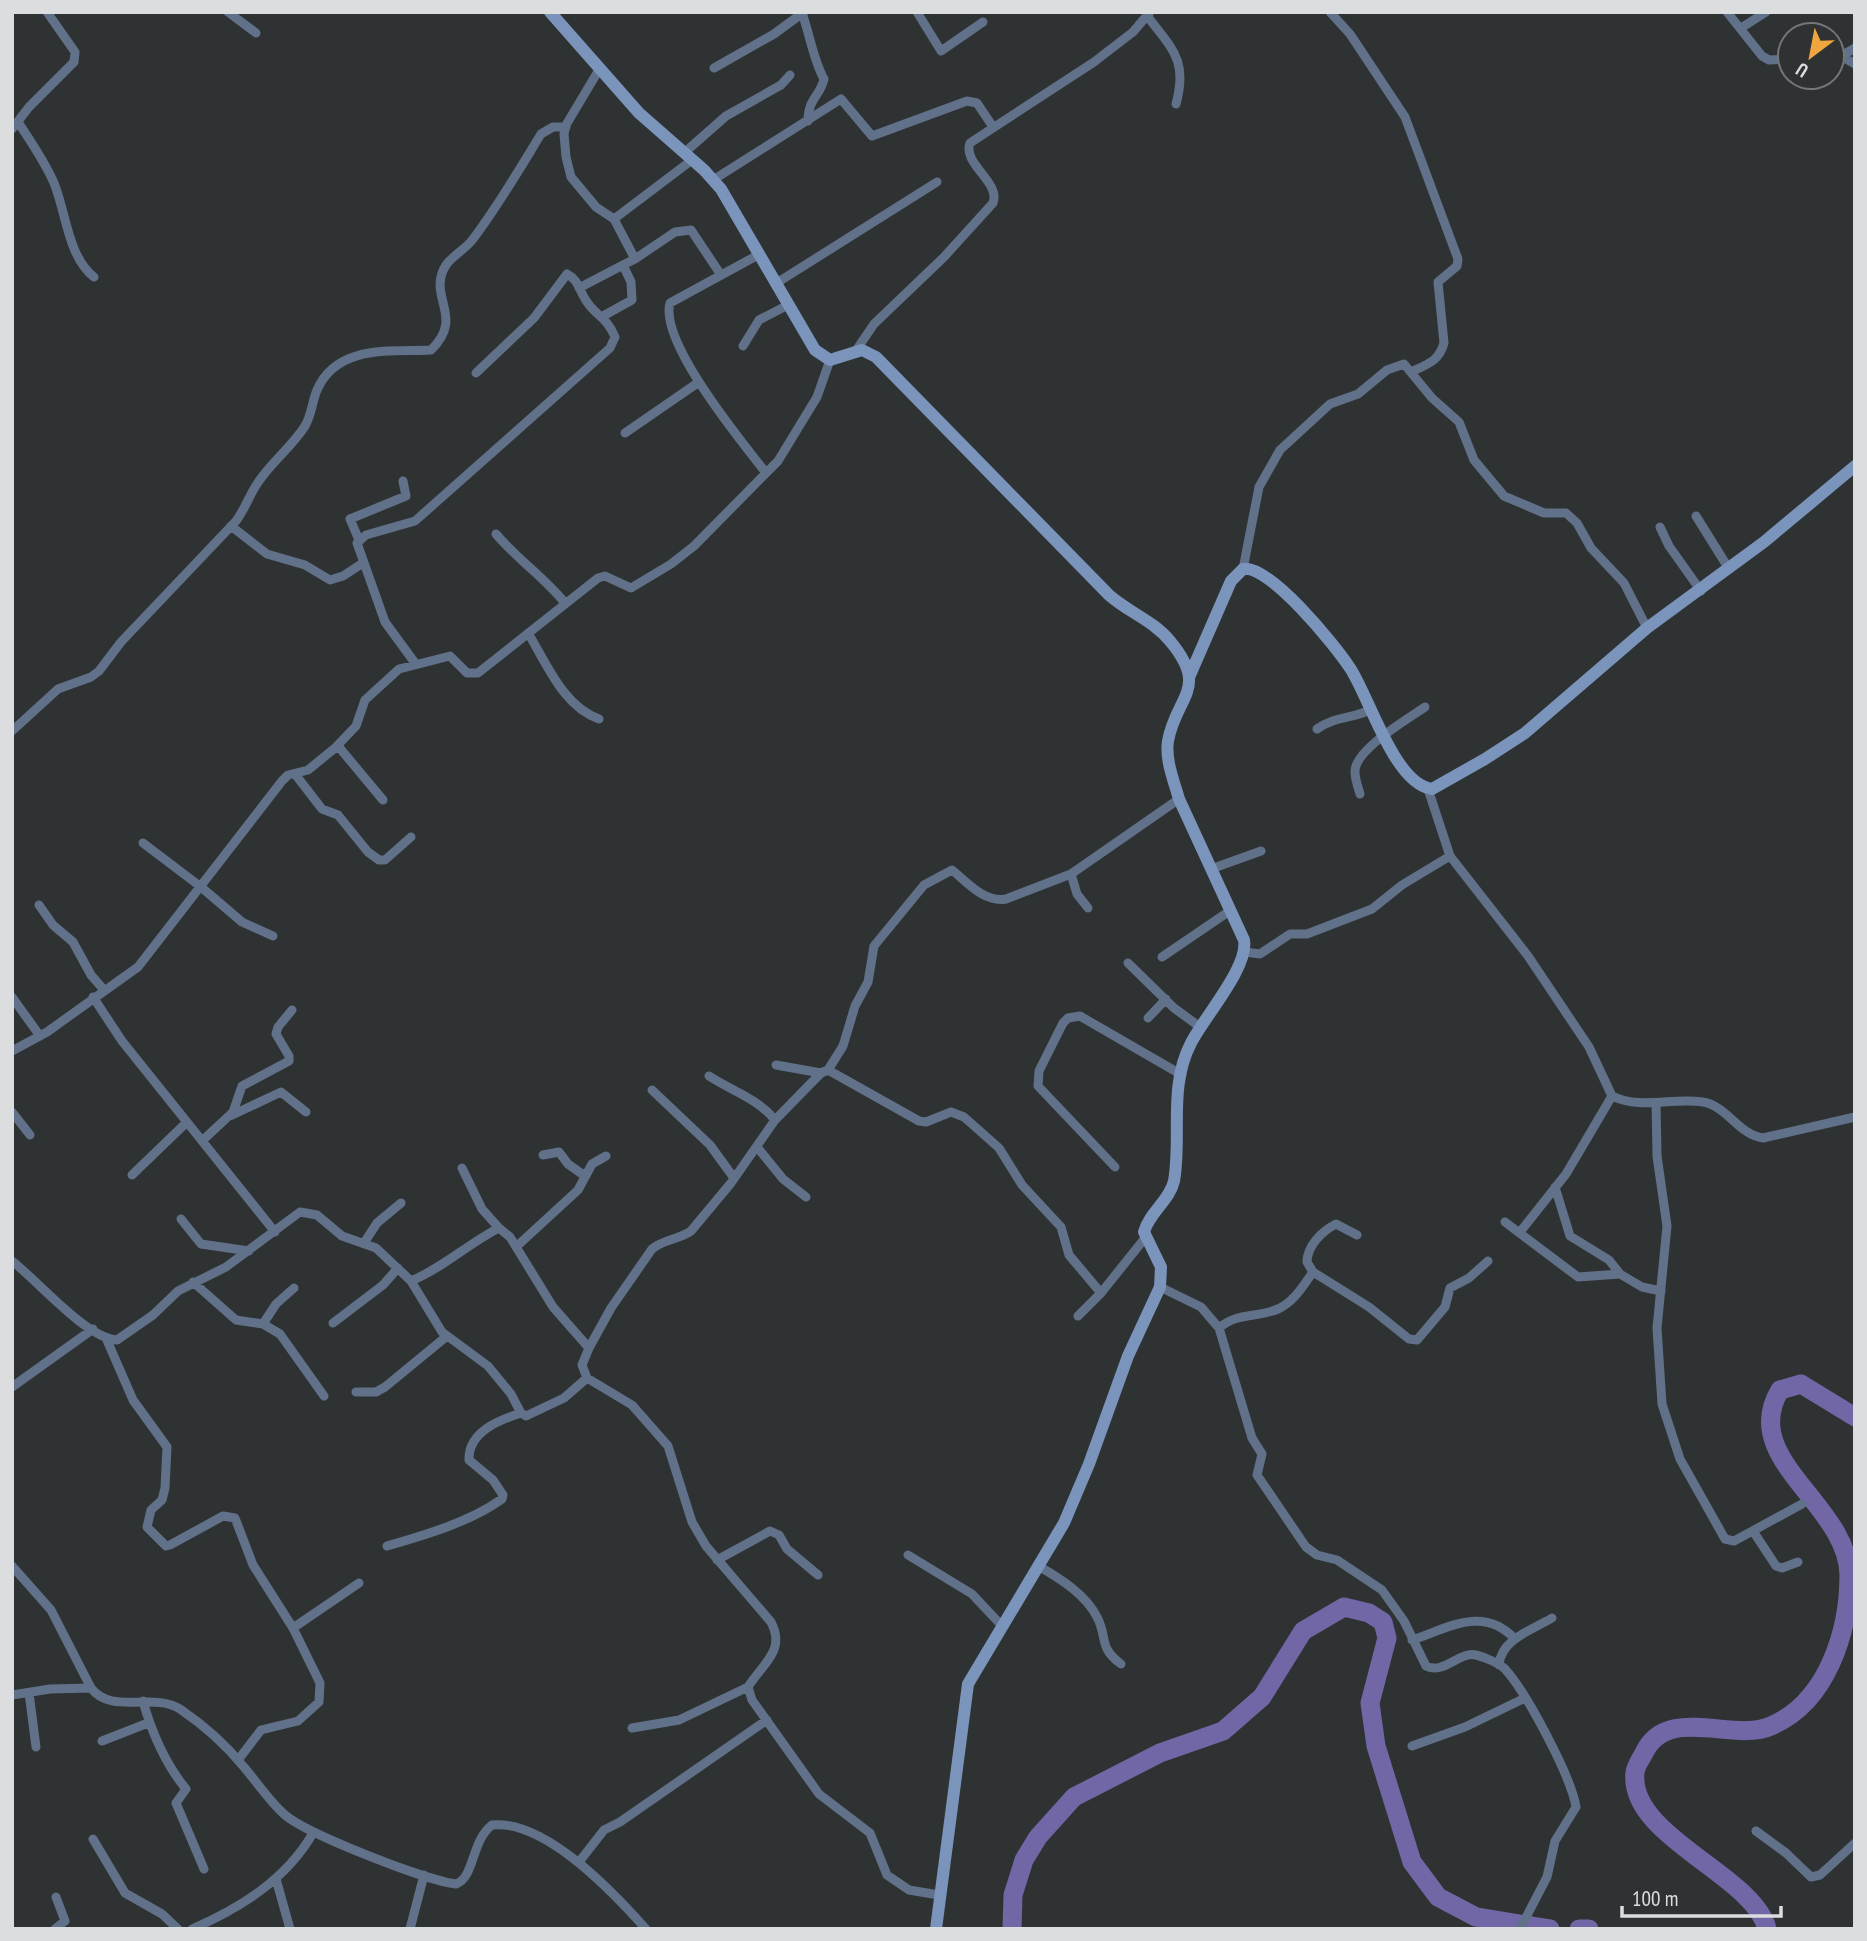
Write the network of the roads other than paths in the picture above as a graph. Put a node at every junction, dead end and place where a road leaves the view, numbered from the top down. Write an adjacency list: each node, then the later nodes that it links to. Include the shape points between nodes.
1 (47, 12): 19 (street, via 75,52 74,62)
2 (228, 12): 12 (street)
3 (550, 12): 14 (street)
4 (917, 12): 10 (street, via 941,51)
5 (1329, 12): 38 (street, via 1350,34 1405,117 1458,259 1438,282 1442,350 1435,360)
6 (1727, 12): 11 (street)
7 (1766, 12): 11 (street)
8 (803, 13): 15 (street); 18 (street, via 824,79 809,104)
9 (1149, 14): 17 (street, via 1176,52 1181,73); 21 (street, via 1121,42 1065,83)
10 (983, 22)
11 (1741, 27): 13 (street, via 1762,56)
12 (256, 33)
13 (1776, 60)
14 (600, 68): 20 (street); 22 (street, via 639,113)
15 (713, 68)
16 (790, 75): 22 (street, via 726,116)
17 (1176, 104)
18 (808, 121): 21 (street, via 841,99 869,133 877,136 973,101); 23 (street)
19 (15, 126): 30 (street, via 53,180 75,248 86,271)
20 (566, 127): 25 (street, via 571,177 596,207); 46 (street, via 553,127 541,134 471,243 445,267 441,282 447,319 444,338 431,350 374,351 335,366 317,391 306,424 258,483)
21 (993, 127): 36 (street, via 968,149 994,194 993,203 874,324)
22 (688, 157): 23 (street); 25 (street)
23 (713, 180): 26 (street)
24 (937, 183): 31 (street)
25 (614, 219): 27 (street)
26 (758, 255): 29 (street); 31 (street)
27 (635, 259): 28 (street); 29 (street, via 676,232 691,230)
28 (623, 265): 32 (street); 34 (street, via 631,282 632,300)
29 (721, 275): 40 (street, via 668,306 678,340)
30 (94, 276)
31 (775, 284): 33 (street)
32 (579, 288): 34 (street, via 590,307); 39 (street, via 575,279 565,276 534,318)
33 (786, 306): 35 (street, via 759,320); 37 (street, via 815,350)
34 (603, 316): 49 (street, via 615,337 610,348 415,521)
35 (743, 345)
36 (855, 352): 37 (street); 58 (street, via 866,351 876,357 1109,595 1165,635)
37 (830, 360): 43 (street, via 817,397 790,446)
38 (1411, 372): 51 (street, via 1404,365 1387,370 1367,388 1329,404 1280,450 1259,487); 55 (street, via 1459,422 1474,460 1504,496 1544,513 1566,513 1577,523 1591,548 1623,583)
39 (476, 373)
40 (699, 382): 41 (street); 43 (street)
41 (625, 433)
42 (1855, 466): 52 (street)
43 (766, 473): 54 (street, via 671,565 631,589 602,576)
44 (404, 481): 49 (street, via 406,496 349,519)
45 (1696, 516): 52 (street)
46 (231, 526): 50 (street, via 267,554 305,565 330,580); 63 (street, via 99,670 58,689)
47 (1660, 527): 53 (street)
48 (496, 534): 54 (street)
49 (359, 540): 50 (street, via 356,546)
50 (363, 563): 57 (street, via 385,622)
51 (1242, 569): 58 (street, via 1231,581); 60 (street, via 1254,569 1267,577 1322,633 1351,668)
52 (1729, 569): 53 (street)
53 (1701, 591): 55 (street)
54 (565, 603): 56 (street)
55 (1647, 628): 67 (street, via 1525,733)
56 (528, 633): 57 (street, via 478,673 467,673 450,656); 61 (street, via 569,699)
57 (415, 663): 65 (street, via 394,672 365,700 356,726)
58 (1190, 676): 69 (street, via 1168,742)
59 (1425, 707): 64 (street)
60 (1371, 709): 62 (street, via 1334,718); 64 (street)
61 (599, 719)
62 (1317, 729)
63 (12, 732)
64 (1381, 737): 67 (street); 68 (street, via 1354,770)
65 (338, 746): 66 (street, via 308,770); 70 (street)
66 (295, 774): 71 (street, via 322,809 341,818 379,860 385,860); 77 (street, via 282,780)
67 (1428, 789): 74 (street)
68 (1360, 794)
69 (1179, 799): 75 (street); 76 (street)
70 (383, 800)
71 (411, 837)
72 (143, 843): 77 (street)
73 (1261, 851): 75 (street)
74 (1450, 856): 82 (street, via 1371,909 1307,934 1290,934 1260,954); 99 (street, via 1528,956 1589,1047)
75 (1211, 869): 80 (street)
76 (1071, 874): 79 (street, via 1077,894); 95 (street, via 1000,900 975,890 953,870 923,885 874,946 868,982 843,1046)
77 (201, 887): 81 (street, via 242,922); 85 (street, via 138,967)
78 (39, 905): 85 (street, via 73,942 90,975)
79 (1088, 908)
80 (1231, 910): 82 (street); 83 (street)
81 (273, 936)
82 (1245, 952): 91 (street)
83 (1161, 957)
84 (1128, 963): 88 (street)
85 (104, 990): 87 (street)
86 (12, 997): 92 (street)
87 (93, 997): 92 (street); 106 (street)
88 (1166, 999): 90 (street); 91 (street)
89 (292, 1010): 103 (street, via 276,1034 289,1061 242,1086)
90 (1148, 1018)
91 (1200, 1027): 96 (street)
92 (40, 1036): 93 (street)
93 (12, 1051)
94 (776, 1065): 95 (street)
95 (825, 1072): 105 (street); 140 (street, via 919,1121 951,1112 979,1129 1061,1227 1069,1255)
96 (1182, 1075): 112 (street, via 1080,1016 1068,1018 1039,1071 1038,1086); 126 (street, via 1175,1113 1174,1180 1146,1224)
97 (709, 1076): 105 (street, via 749,1097)
98 (652, 1090): 116 (street, via 710,1145)
99 (1612, 1096): 100 (street); 117 (street)
100 (1656, 1103): 104 (street, via 1706,1102 1763,1138); 139 (street, via 1657,1156 1667,1226)
101 (12, 1112): 107 (street)
102 (306, 1112): 103 (street, via 281,1092)
103 (229, 1116): 108 (street)
104 (1855, 1117)
105 (775, 1120): 109 (street)
106 (187, 1122): 108 (street); 114 (street)
107 (30, 1135)
108 (202, 1142): 123 (street)
109 (757, 1147): 116 (street); 118 (street)
110 (543, 1155): 115 (street, via 559,1152)
111 (606, 1156): 115 (street, via 592,1164)
112 (1115, 1167)
113 (462, 1168): 122 (street, via 482,1209)
114 (132, 1175)
115 (585, 1176): 128 (street, via 578,1190)
116 (734, 1178): 148 (street, via 691,1231 652,1249)
117 (1555, 1187): 124 (street); 134 (street, via 1570,1236 1609,1260)
118 (806, 1197)
119 (401, 1203): 127 (street, via 377,1223)
120 (181, 1219): 129 (street, via 201,1244)
121 (1505, 1222): 124 (street)
122 (499, 1228): 128 (street); 135 (street, via 427,1275)
123 (275, 1232): 127 (street, via 305,1211 342,1236); 129 (street)
124 (1520, 1232): 134 (street, via 1578,1277)
125 (1357, 1235): 133 (street, via 1336,1224 1326,1231 1308,1251 1307,1262)
126 (1145, 1238): 137 (street, via 1161,1267); 140 (street)
127 (364, 1243): 132 (street)
128 (516, 1247): 148 (street, via 553,1307)
129 (249, 1251): 136 (street)
130 (12, 1261): 145 (street)
131 (1488, 1261): 133 (street, via 1450,1288 1445,1307 1417,1340 1409,1339)
132 (398, 1268): 135 (street); 142 (street)
133 (1313, 1272): 144 (street, via 1300,1291 1279,1308 1235,1317)
134 (1620, 1274): 139 (street, via 1642,1287)
135 (411, 1280): 146 (street)
136 (193, 1282): 143 (street, via 236,1320); 147 (street, via 133,1331 117,1340)
137 (1160, 1287): 144 (street, via 1201,1307); 160 (street, via 1119,1377 1089,1464)
138 (294, 1288): 143 (street)
139 (1661, 1291): 155 (street, via 1657,1328 1662,1404 1672,1440 1725,1539 1734,1541)
140 (1101, 1293): 141 (street)
141 (1078, 1316)
142 (332, 1323)
143 (263, 1324): 152 (street, via 287,1342)
144 (1219, 1328): 168 (street, via 1251,1434 1263,1458 1257,1475 1306,1548 1337,1560 1382,1590)
145 (93, 1329): 147 (street); 150 (street)
146 (447, 1336): 151 (street, via 385,1387); 153 (street, via 488,1366)
147 (106, 1338): 166 (street, via 133,1399 167,1447 162,1500 151,1510 147,1527 166,1546 223,1516 235,1518 253,1566)
148 (589, 1348): 149 (street, via 582,1365)
149 (587, 1378): 153 (street, via 545,1409 526,1416); 158 (street, via 632,1405 668,1446 692,1522)
150 (12, 1387)
151 (355, 1392)
152 (324, 1396)
153 (521, 1413): 156 (street, via 485,1429 468,1455 493,1480 502,1499 482,1512)
154 (1802, 1504): 155 (street)
155 (1753, 1531): 159 (street, via 1776,1566)
156 (387, 1546)
157 (908, 1555): 165 (street, via 972,1594)
158 (717, 1560): 162 (street, via 770,1531); 172 (street, via 777,1634 778,1645)
159 (1798, 1562)
160 (1040, 1567): 165 (street); 169 (street, via 1070,1586 1093,1611 1104,1648)
161 (14, 1572): 171 (street, via 51,1610)
162 (818, 1575)
163 (359, 1583): 166 (street)
164 (1552, 1619): 167 (street)
165 (1003, 1627): 192 (street, via 972,1674 965,1698 959,1771)
166 (293, 1628): 183 (street, via 320,1683 319,1702 298,1721 261,1730)
167 (1515, 1639): 168 (street, via 1500,1625 1469,1621); 170 (street, via 1500,1655)
168 (1412, 1640): 170 (street, via 1421,1661 1431,1668 1470,1655)
169 (1121, 1664)
170 (1499, 1664): 175 (street)
171 (90, 1686): 173 (street); 176 (street, via 99,1698)
172 (748, 1687): 177 (street); 179 (street, via 679,1720)
173 (29, 1693): 174 (street); 182 (street)
174 (12, 1695)
175 (1525, 1699): 181 (street); 201 (street, via 1563,1768 1576,1807 1555,1841 1547,1877)
176 (143, 1701): 178 (street); 183 (street, via 174,1706)
177 (767, 1720): 188 (street, via 608,1827); 192 (street, via 819,1794 870,1833 887,1875 909,1890)
178 (148, 1723): 180 (street); 189 (street, via 186,1789 176,1803)
179 (632, 1728)
180 (102, 1741)
181 (1412, 1746)
182 (36, 1747)
183 (238, 1760): 185 (street, via 284,1814)
184 (1756, 1831): 187 (street, via 1811,1877 1820,1875)
185 (313, 1833): 190 (street); 191 (street)
186 (93, 1839): 195 (street, via 125,1893)
187 (1855, 1843)
188 (579, 1862): 190 (street, via 527,1832 492,1825 480,1836 461,1883); 199 (street)
189 (204, 1869)
190 (424, 1875): 198 (street)
191 (276, 1879): 196 (street, via 227,1914); 197 (street)
192 (939, 1895): 200 (street)
193 (56, 1897): 194 (street, via 65,1921)
194 (55, 1929)
195 (178, 1929)
196 (192, 1929)
197 (290, 1929)
198 (410, 1929)
199 (646, 1929)
200 (936, 1929)
201 (1520, 1929)

